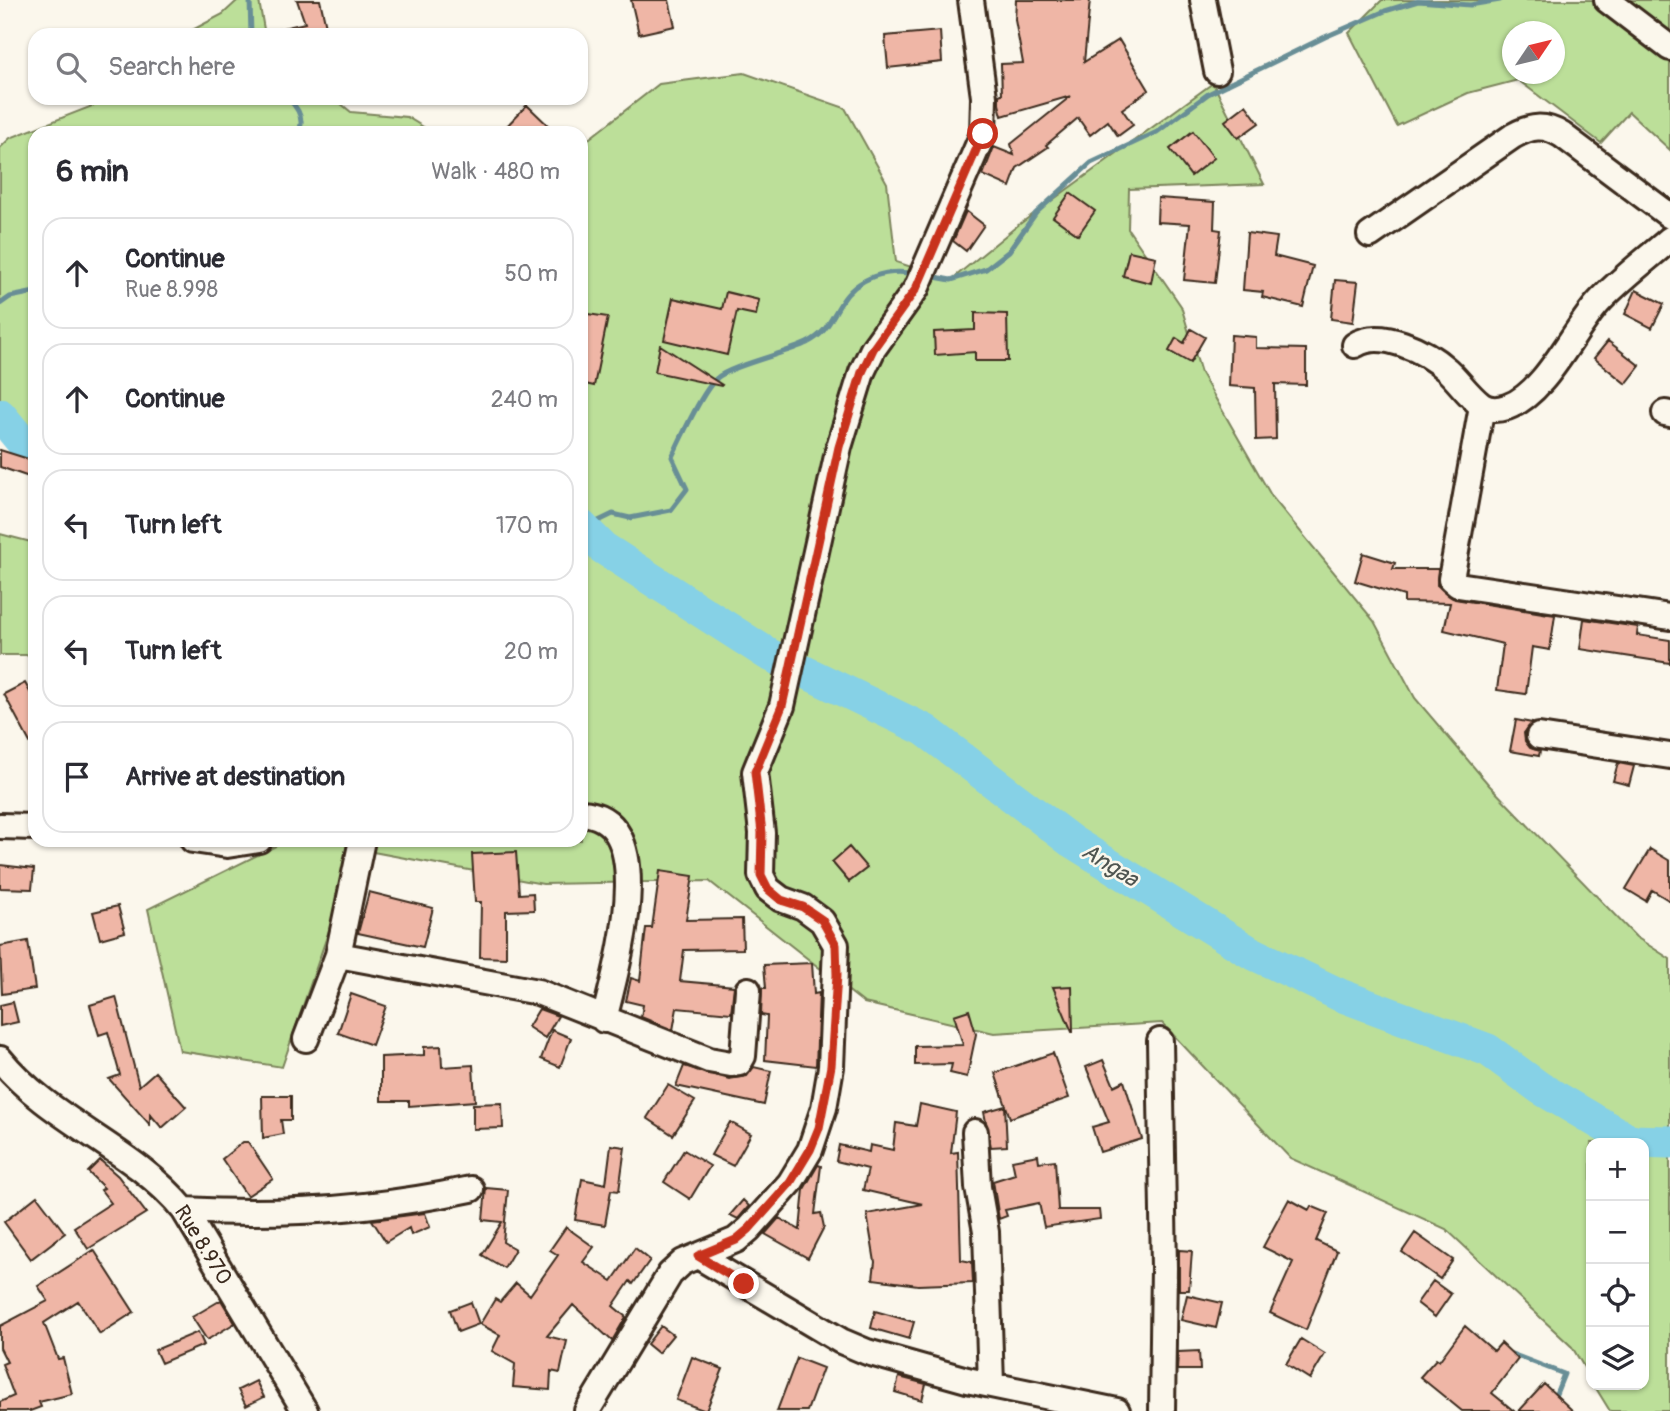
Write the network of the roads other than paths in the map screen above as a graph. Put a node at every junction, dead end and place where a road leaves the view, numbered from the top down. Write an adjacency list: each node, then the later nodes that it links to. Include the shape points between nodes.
1 (971, 0): 27 (street, via 984,126 916,289 862,372 839,447 782,706 755,772 761,875 781,900 822,920 836,945 831,1066 824,1108 810,1150 790,1183 736,1240)
2 (1203, 0): 5 (street)
3 (1607, 0): 4 (street)
4 (1670, 48)
5 (1217, 71)
6 (1670, 216): 7 (street, via 1562,135 1538,127 1513,136)
7 (1370, 235)
8 (1670, 239): 10 (street, via 1599,302 1551,370 1516,402 1500,408)
9 (1355, 345): 10 (street, via 1381,338 1413,350 1446,369)
10 (1482, 406): 11 (street, via 1451,579 1458,585)
11 (1670, 617)
12 (1539, 736): 13 (street)
13 (1670, 756)
14 (588, 814): 20 (street, via 611,824 623,844 627,871 627,919)
15 (0, 826): 16 (street)
16 (28, 827)
17 (361, 847): 18 (street)
18 (338, 955): 20 (street, via 538,992); 21 (street)
19 (748, 990): 20 (street, via 743,1056 730,1065)
20 (604, 1020)
21 (306, 1039)
22 (1160, 1041): 33 (street)
23 (0, 1059): 26 (street, Rue 8.970, via 38,1100 152,1175)
24 (975, 1132): 28 (street, via 986,1232)
25 (471, 1189): 26 (street, via 400,1204 284,1212)
26 (184, 1210): 30 (street, Rue 8.970)
27 (698, 1256): 28 (street, via 854,1346 889,1360); 31 (street, via 683,1262 659,1288)
28 (991, 1384): 29 (street)
29 (1047, 1404): 32 (street)
30 (305, 1411)
31 (587, 1411)
32 (1117, 1411)
33 (1161, 1411)

